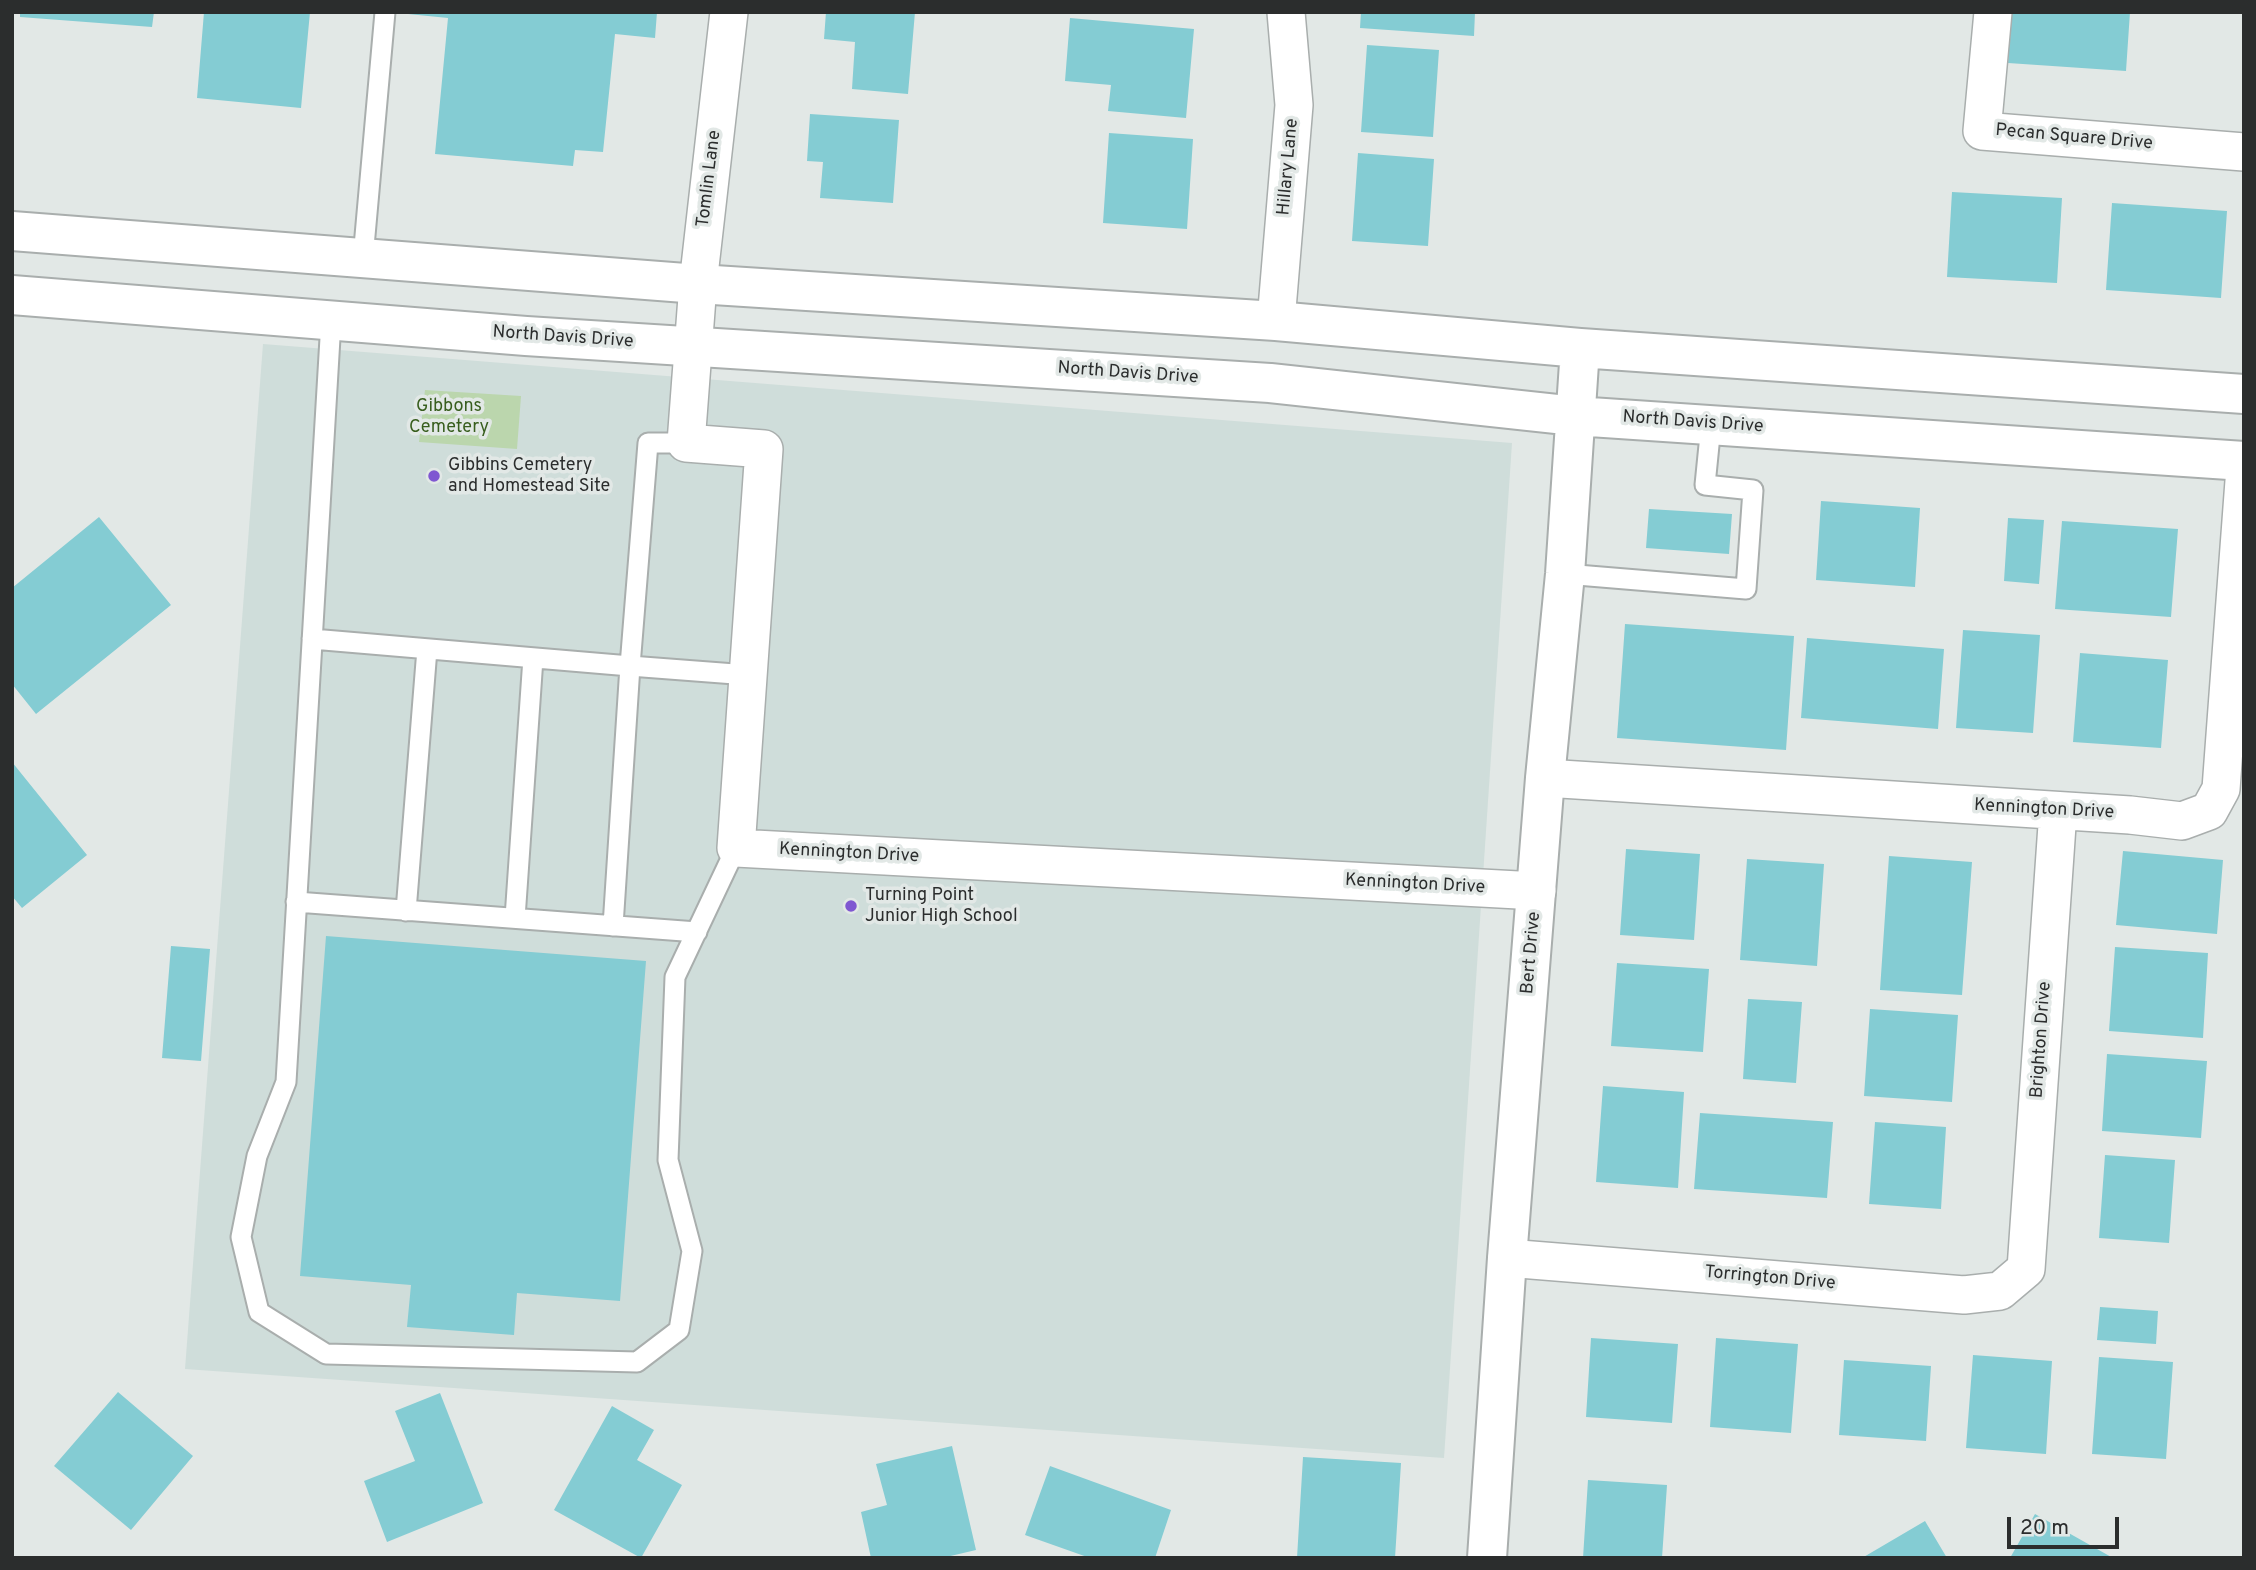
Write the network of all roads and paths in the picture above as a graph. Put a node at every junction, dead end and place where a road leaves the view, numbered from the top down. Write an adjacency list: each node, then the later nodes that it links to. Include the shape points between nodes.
1 (385, 12): 7 (lane)
2 (729, 12): 8 (street, Tomlin Lane)
3 (1286, 12): 11 (street, Hillary Lane, via 1294,105)
4 (1993, 12): 5 (street, Pecan Square Drive, via 1982,131)
5 (2244, 152)
6 (12, 231): 7 (street)
7 (363, 258): 8 (street)
8 (698, 284): 11 (street); 12 (street, Tomlin Lane)
9 (12, 295): 10 (street, North Davis Drive)
10 (331, 321): 12 (street, North Davis Drive); 21 (lane)
11 (1276, 321): 13 (street)
12 (694, 345): 15 (street, North Davis Drive, via 1270,383); 17 (street)
13 (1580, 348): 14 (street); 15 (street, Bert Drive)
14 (2244, 394)
15 (1575, 416): 16 (street, North Davis Drive); 20 (street, Bert Drive)
16 (1711, 425): 18 (street, North Davis Drive); 20 (lane, via 1705,485 1753,490 1746,589)
17 (686, 443): 24 (lane, via 648,443); 25 (street, via 764,449)
18 (2244, 461)
19 (2244, 481): 27 (street, Kennington Drive, via 2221,789 2209,811 2182,821)
20 (1565, 574): 26 (street, Bert Drive)
21 (312, 639): 22 (lane); 30 (lane)
22 (427, 649): 23 (lane); 31 (lane)
23 (533, 658): 24 (lane); 32 (lane)
24 (630, 666): 25 (lane); 33 (lane)
25 (748, 675): 28 (street)
26 (1545, 778): 27 (street, Kennington Drive); 29 (street, Bert Drive)
27 (2058, 811): 36 (street, Brighton Drive)
28 (736, 848): 29 (street, Kennington Drive); 34 (lane)
29 (1538, 891): 35 (street, Bert Drive)
30 (296, 902): 31 (lane); 34 (lane, via 286,1082 257,1156 241,1237 259,1312 326,1354 636,1362 679,1330 692,1251 668,1160 675,977)
31 (405, 911): 32 (lane)
32 (515, 918): 33 (lane)
33 (613, 926): 34 (lane)
34 (696, 932)
35 (1507, 1258): 36 (street, Torrington Drive, via 1965,1295 2000,1291); 37 (street, Bert Drive)
36 (2025, 1269)
37 (1486, 1558)

